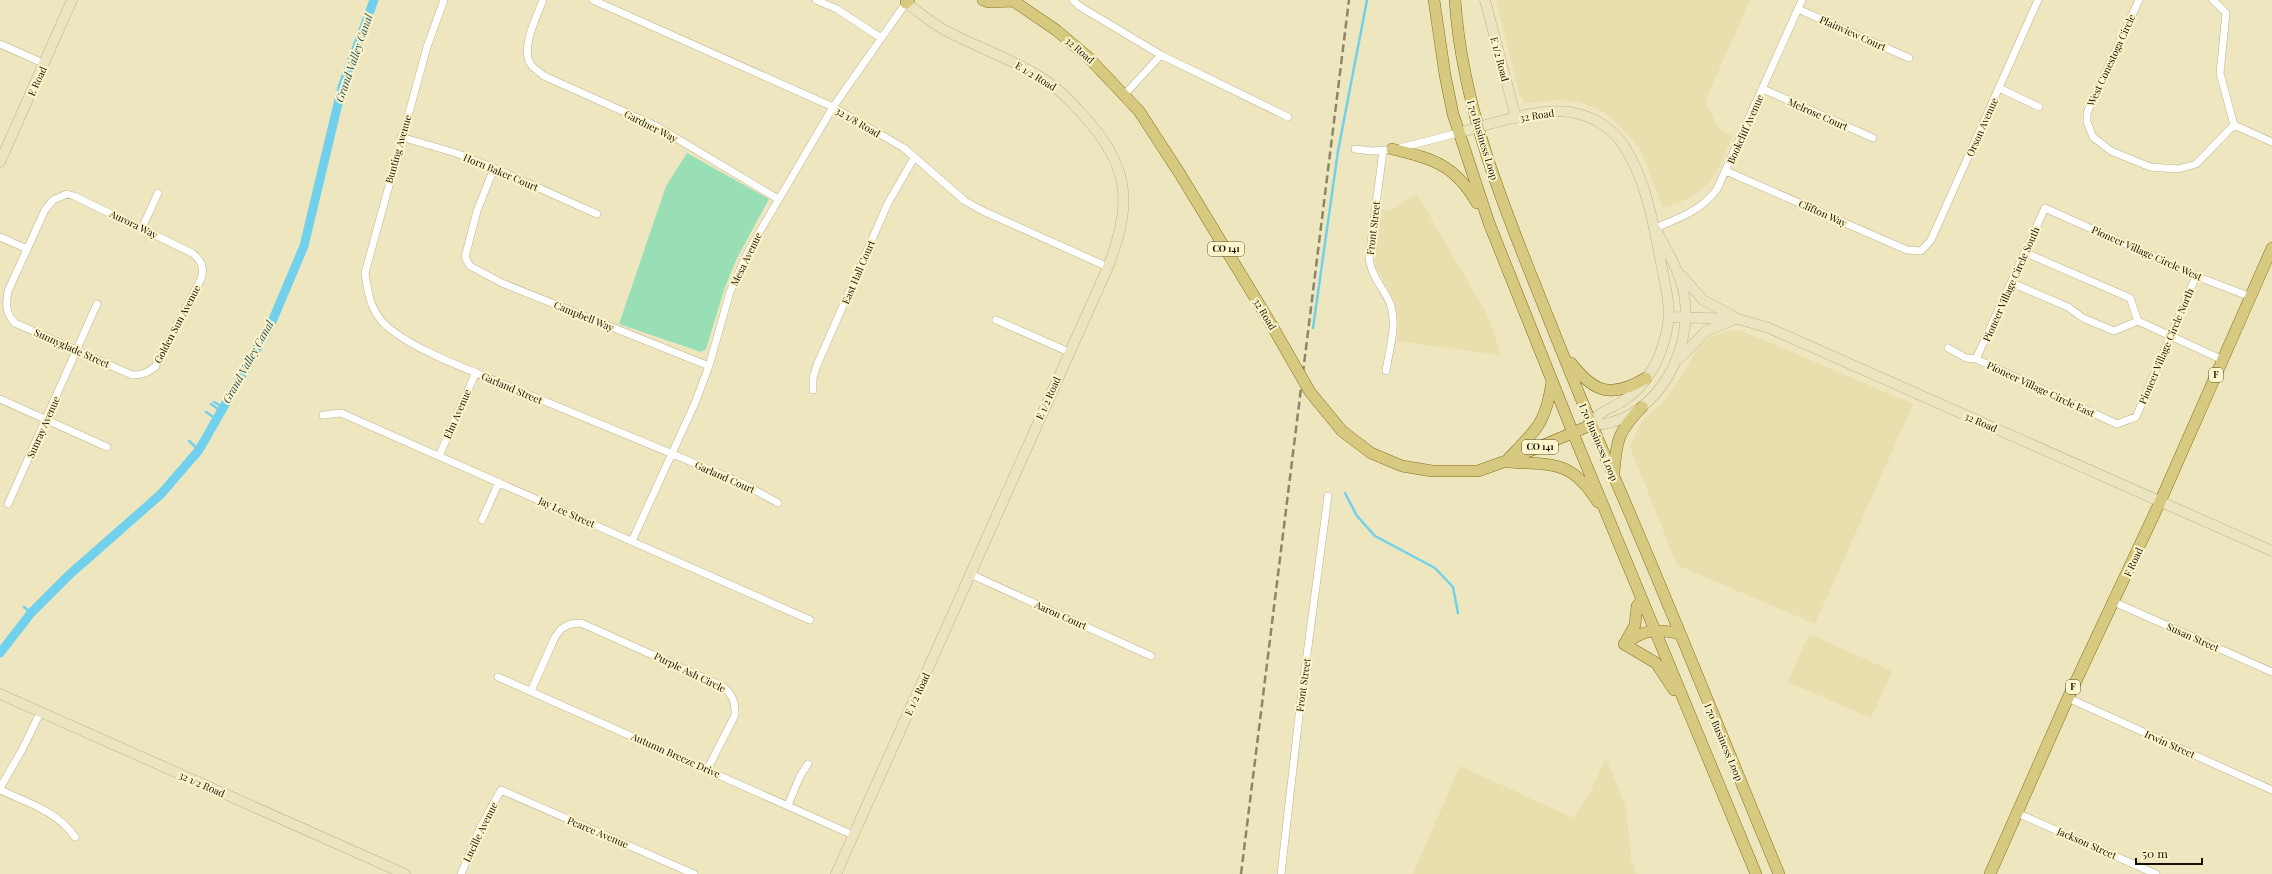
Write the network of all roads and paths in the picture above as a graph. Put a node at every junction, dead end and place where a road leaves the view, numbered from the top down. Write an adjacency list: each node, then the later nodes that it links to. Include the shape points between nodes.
1 (72, 0): 22 (street, E Road)
2 (444, 0): 33 (street, Bunting Avenue)
3 (543, 0): 43 (street, Gardner Way, via 529,39 527,54 530,64 544,76 656,126)
4 (593, 0): 26 (street, 32 1/8 Road)
5 (816, 0): 18 (street, via 837,9)
6 (983, 0): 7 (main road)
7 (1014, 0): 25 (main road, 32 Road / CO 141, via 1079,48)
8 (1073, 0): 20 (street)
9 (1434, 0): 32 (main road, I 70 Business Loop, via 1445,75)
10 (1455, 0): 31 (main road, I 70 Business Loop, via 1462,59)
11 (1485, 0): 29 (street, E 1/2 Road)
12 (1802, 0): 17 (street, Bookcliff Avenue)
13 (2038, 0): 23 (street, Orson Avenue)
14 (2139, 0): 30 (street, West Conestoga Circle, via 2091,103 2087,122 2093,137 2111,150 2150,167 2178,169 2196,164)
15 (2213, 0): 30 (street, via 2226,13 2220,73)
16 (908, 1): 18 (street, Mesa Avenue); 56 (street, E 1/2 Road, via 941,28 1048,81 1067,97 1101,135 1118,166 1125,200 1120,230)
17 (1798, 9): 21 (street, Plainview Court); 24 (street, Bookcliff Avenue)
18 (881, 38): 26 (street, Mesa Avenue)
19 (0, 44): 22 (street)
20 (1161, 55): 25 (street); 28 (street)
21 (1909, 58)
22 (44, 64): 39 (street, E Road)
23 (1999, 88): 27 (street); 52 (street, Orson Avenue, via 1931,240)
24 (1762, 89): 34 (street, Melrose Court); 41 (street, Bookcliff Avenue)
25 (1125, 94): 92 (main road, 32 Road / CO 141, bridge, via 1165,149 1310,392 1342,431 1371,453 1416,469 1478,471)
26 (833, 107): 38 (street, 32 1/8 Road, via 904,148); 43 (street, Mesa Avenue)
27 (2039, 107)
28 (1288, 117)
29 (1516, 118): 31 (street, 32 Road); 48 (street, 32 Road, via 1541,113 1567,112 1588,117 1612,132 1632,161)
30 (2234, 125): 35 (street)
31 (1477, 128): 32 (street, 32 Road); 68 (main road, I 70 Business Loop, via 1512,229)
32 (1458, 132): 37 (street, 32 Road); 46 (main road, I 70 Business Loop)
33 (401, 137): 40 (street, Horn Baker Court, via 456,153); 60 (street, Bunting Avenue, via 365,273)
34 (1873, 138)
35 (2272, 142)
36 (1355, 149): 37 (street, 32 Road)
37 (1387, 150): 46 (main road, via 1432,160 1450,169 1471,193); 76 (street, Front Street, via 1369,258 1370,267 1393,315)
38 (914, 158): 56 (street, 32 1/8 Road, via 965,201); 81 (street, East Hall Court, via 888,203 817,365)
39 (0, 162)
40 (494, 168): 45 (street, Horn Baker Court); 74 (street, Campbell Way, via 477,211 465,257 470,266 502,283)
41 (1726, 171): 48 (street, Bookcliff Avenue, via 1712,196 1700,207); 52 (street, Clifton Way, via 1907,250)
42 (158, 193): 47 (street)
43 (778, 199): 74 (street, Mesa Avenue, via 749,250 730,292)
44 (2045, 208): 53 (street, Pioneer Village Circle South); 57 (street, Pioneer Village Circle West)
45 (597, 214)
46 (1489, 223): 80 (main road, I 70 Business Loop)
47 (142, 228): 51 (street, Aurora Way, via 67,194 53,200 45,210); 55 (street, Aurora Way, via 192,252 200,259)
48 (1655, 228): 54 (street, 32 Road); 62 (street, 32 Road)
49 (0, 237): 51 (street)
50 (2272, 248): 59 (main road, F Road / F)
51 (28, 249): 70 (street, Sunnyglade Street, via 8,291 8,313 15,323)
52 (1921, 251)
53 (2026, 253): 58 (street, Pioneer Village Circle South); 66 (street, via 2130,298)
54 (1674, 264): 63 (street, 32 Road, via 1682,287); 64 (street, via 1703,300)
55 (202, 266): 78 (street, Golden Sun Avenue, via 200,279 155,367)
56 (1108, 267): 71 (street, E 1/2 Road)
57 (2196, 276): 59 (street, Pioneer Village Circle West); 67 (street, Pioneer Village Circle North)
58 (2012, 283): 66 (street, via 2068,307 2083,318 2114,331); 72 (street, Pioneer Village Circle South)
59 (2251, 297): 73 (main road, F Road / F)
60 (369, 300): 77 (street, Garland Street, via 376,315 389,329 417,346)
61 (98, 304): 70 (street, Sunray Avenue)
62 (1669, 316): 63 (street, 32 Road); 79 (street, 32 Road, via 1662,350)
63 (1685, 316): 64 (street, 32 Road); 75 (street, 32 Road, via 1682,342)
64 (1738, 319): 75 (street, via 1706,331); 96 (street, 32 Road, via 1770,328)
65 (996, 320): 71 (street)
66 (2138, 321): 67 (street)
67 (2172, 336): 73 (street); 85 (street, Pioneer Village Circle North)
68 (1558, 342): 79 (main road, via 1580,376 1598,388 1620,390); 87 (main road, I 70 Business Loop)
69 (1948, 348): 72 (street, Pioneer Village Circle East, via 1966,358)
70 (77, 350): 78 (street, Sunnyglade Street, via 132,375); 86 (street, Sunray Avenue)
71 (1069, 352): 103 (street, E 1/2 Road)
72 (1976, 359): 85 (street, Pioneer Village Circle East, via 2117,424)
73 (2223, 360): 96 (main road, F Road / F)
74 (709, 366): 90 (street, Mesa Avenue)
75 (1673, 366): 83 (street, 32 Road, via 1660,389)
76 (1386, 371)
77 (476, 372): 90 (street, Garland Street); 91 (street, Elm Avenue)
78 (141, 375)
79 (1646, 378): 87 (street, 32 Road, via 1623,401 1595,417)
80 (1552, 380): 88 (main road, I 70 Business Loop); 92 (main road, via 1548,406 1541,423)
81 (813, 390)
82 (0, 399): 86 (street)
83 (1642, 407): 87 (street, 32 Road, via 1611,424); 93 (main road, via 1625,424 1618,438)
84 (323, 415): 91 (street, Jay Lee Street, via 341,413)
85 (2136, 417)
86 (46, 420): 89 (street); 98 (street, Sunray Avenue)
87 (1591, 425): 88 (main road, 32 Road / CO 141); 93 (main road, I 70 Business Loop)
88 (1573, 433): 92 (main road, 32 Road / CO 141); 100 (main road, I 70 Business Loop)
89 (107, 447)
90 (671, 454): 97 (street, Garland Court, via 744,484); 101 (street, Mesa Avenue)
91 (439, 456): 94 (street, Jay Lee Street)
92 (1506, 461): 100 (main road, via 1554,464 1570,470 1583,482)
93 (1614, 475): 108 (main road, I 70 Business Loop)
94 (499, 482): 99 (street); 101 (street, Jay Lee Street)
95 (1328, 496): 132 (street, Front Street)
96 (2160, 502): 102 (street, 32 Road); 105 (main road, F Road / F)
97 (778, 503)
98 (8, 504)
99 (482, 520)
100 (1613, 526): 104 (main road, I 70 Business Loop)
101 (632, 541): 106 (street, Jay Lee Street)
102 (2272, 551)
103 (970, 574): 110 (street, Aaron Court); 125 (street, E 1/2 Road)
104 (1642, 600): 107 (main road, I 70 Business Loop); 109 (main road, via 1637,606 1635,625)
105 (2114, 602): 111 (street, Susan Street); 115 (main road, F Road / F)
106 (810, 620)
107 (1655, 629): 108 (main road); 109 (main road, via 1646,631); 117 (main road, I 70 Business Loop)
108 (1678, 633): 135 (main road, I 70 Business Loop)
109 (1624, 644): 117 (main road, via 1649,658 1662,669)
110 (1151, 656)
111 (2272, 672)
112 (498, 677): 113 (street, Autumn Breeze Drive)
113 (531, 692): 119 (street, Autumn Breeze Drive); 119 (street, Purple Ash Circle, via 555,638 561,629 570,624 581,623 626,642 730,692 736,706 735,715)
114 (0, 694): 116 (street, 32 1/2 Road)
115 (2068, 698): 122 (street, Irwin Street); 124 (main road, F Road / F)
116 (41, 711): 120 (street); 128 (street, 32 1/2 Road)
117 (1701, 740): 127 (main road, I 70 Business Loop)
118 (808, 764): 123 (street)
119 (707, 770): 123 (street, Autumn Breeze Drive)
120 (0, 789): 126 (street, via 57,816)
121 (501, 790): 129 (street, Lucille Avenue, via 480,828); 130 (street, Pearce Avenue)
122 (2272, 790)
123 (788, 805): 125 (street, Autumn Breeze Drive)
124 (2017, 813): 136 (main road, F Road / F); 137 (street, Jackson Street)
125 (853, 835): 131 (street, E 1/2 Road)
126 (75, 837)
127 (1746, 852): 133 (main road); 134 (main road, I 70 Business Loop)
128 (405, 874)
129 (461, 874)
130 (694, 874)
131 (836, 874)
132 (1281, 874)
133 (1751, 874)
134 (1756, 874)
135 (1779, 874)
136 (1990, 874)
137 (2156, 874)

